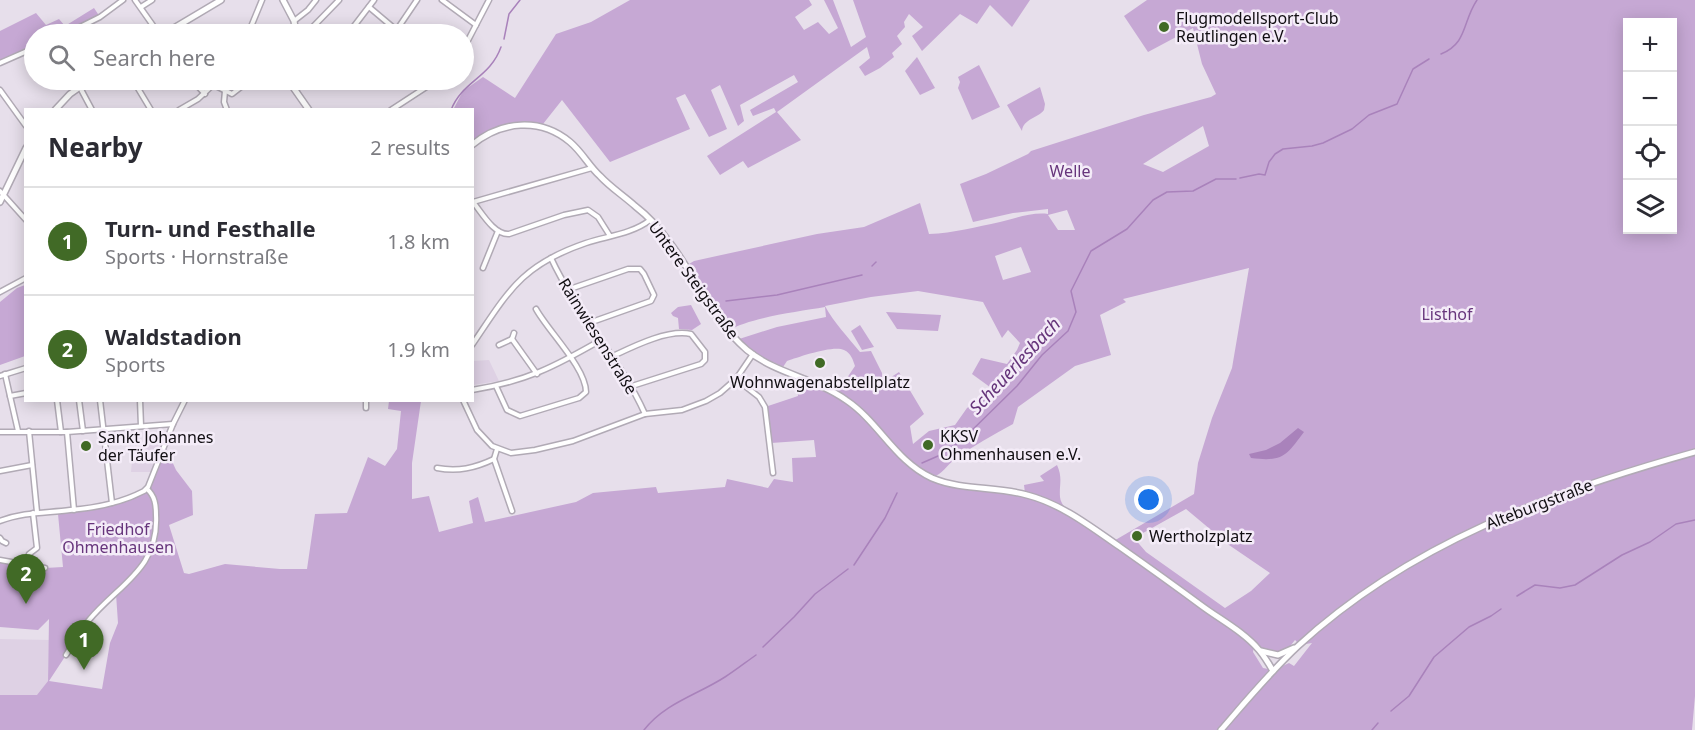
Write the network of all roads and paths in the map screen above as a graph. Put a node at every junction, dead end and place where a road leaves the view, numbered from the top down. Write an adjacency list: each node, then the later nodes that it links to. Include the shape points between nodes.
1 (123, 0): 16 (street)
2 (135, 0): 13 (street)
3 (152, 0): 13 (street)
4 (221, 0): 18 (street)
5 (262, 0): 19 (street)
6 (283, 0): 15 (street)
7 (316, 0): 15 (street)
8 (339, 0): 21 (street)
9 (374, 0): 14 (street)
10 (417, 0): 24 (street)
11 (442, 0): 25 (street)
12 (489, 0): 25 (street)
13 (141, 7): 17 (street)
14 (369, 7): 22 (street); 23 (street)
15 (294, 21): 20 (street)
16 (86, 24)
17 (154, 24)
18 (179, 24)
19 (252, 24)
20 (294, 24)
21 (316, 24)
22 (356, 24)
23 (388, 24)
24 (401, 24)
25 (476, 25): 26 (street)
26 (474, 29)
27 (24, 52): 28 (street)
28 (0, 63)
29 (0, 90): 47 (street)
30 (76, 90): 40 (street)
31 (81, 90): 41 (street)
32 (140, 90): 42 (street)
33 (201, 90): 39 (street)
34 (209, 90): 39 (street)
35 (238, 90): 38 (street)
36 (295, 90): 45 (street)
37 (422, 90): 46 (street)
38 (225, 91): 44 (street)
39 (205, 94): 43 (street)
40 (57, 108)
41 (91, 108)
42 (150, 108)
43 (182, 108)
44 (226, 108)
45 (308, 108)
46 (394, 108)
47 (24, 123)
48 (474, 144): 50 (street, Untere Steigstraße, via 503,127 533,125 563,136)
49 (24, 152): 51 (street)
50 (592, 168): 53 (street); 56 (street, Untere Steigstraße)
51 (1, 193): 52 (street); 55 (street)
52 (0, 202)
53 (474, 202)
54 (474, 203): 57 (street)
55 (24, 217)
56 (650, 220): 58 (street); 71 (street, Untere Steigstraße, via 680,256 716,316)
57 (498, 231): 58 (street, via 509,234 564,214 588,210 598,217); 60 (street)
58 (610, 236): 59 (street)
59 (551, 258): 62 (street, Rainwiesenstraße); 69 (street, via 513,286)
60 (483, 268)
61 (24, 279): 63 (street)
62 (567, 290): 65 (street, Rainwiesenstraße); 65 (street, via 628,269 640,269 644,274 652,290 651,301)
63 (0, 292)
64 (536, 309): 73 (street)
65 (589, 323): 68 (street, Rainwiesenstraße)
66 (514, 333): 67 (street)
67 (512, 339): 70 (street); 75 (street)
68 (602, 340): 72 (street, Rainwiesenstraße); 73 (street)
69 (474, 342)
70 (499, 345)
71 (753, 354): 77 (street); 120 (street, Untere Steigstraße, via 848,400 897,452 931,477 958,486 1026,494 1066,511)
72 (614, 356): 79 (street, Rainwiesenstraße); 79 (street, via 682,332 691,333 705,352 701,364)
73 (570, 358): 75 (street); 78 (street, via 586,387 579,398 515,415 503,405)
74 (24, 369): 76 (street)
75 (537, 374): 78 (street)
76 (2, 375): 82 (street)
77 (736, 379): 91 (street, via 713,398 692,407); 107 (street, via 759,397 765,407)
78 (496, 386): 80 (street)
79 (632, 386): 91 (street, Rainwiesenstraße)
80 (474, 390)
81 (24, 393): 82 (street)
82 (10, 396): 97 (street)
83 (57, 402): 99 (street)
84 (79, 402): 95 (street)
85 (100, 402): 94 (street)
86 (140, 402): 93 (street)
87 (184, 402): 92 (street)
88 (366, 402): 90 (street)
89 (464, 402): 101 (street, via 480,435)
90 (366, 408)
91 (645, 414): 101 (street, via 555,446 511,453)
92 (173, 424): 93 (street); 108 (street)
93 (141, 426): 94 (street)
94 (104, 429): 95 (street); 109 (street)
95 (83, 431): 100 (street)
96 (0, 432): 97 (street)
97 (18, 432): 98 (street)
98 (29, 432): 99 (street); 104 (street)
99 (61, 432): 100 (street)
100 (67, 432): 110 (street)
101 (497, 449): 103 (street)
102 (1695, 452): 119 (street, Alteburgstraße, via 1599,480 1453,539 1391,575)
103 (494, 459): 105 (street, via 465,470); 111 (street)
104 (32, 465): 106 (street); 112 (street)
105 (437, 468)
106 (0, 471)
107 (774, 473)
108 (147, 489): 109 (street); 121 (street, via 156,510 152,550 134,575 89,620)
109 (112, 503): 110 (street)
110 (75, 510): 112 (street)
111 (512, 511)
112 (35, 512): 113 (street); 117 (street, via 38,548 29,554)
113 (0, 519)
114 (0, 538): 115 (street)
115 (6, 543)
116 (0, 560): 117 (street)
117 (27, 565): 118 (street)
118 (45, 568)
119 (1300, 645): 120 (street, via 1278,655); 122 (street, Alteburgstraße)
120 (1262, 652): 122 (street, Untere Steigstraße)
121 (66, 655)
122 (1275, 669): 123 (street, Alteburgstraße)
123 (1221, 730)

